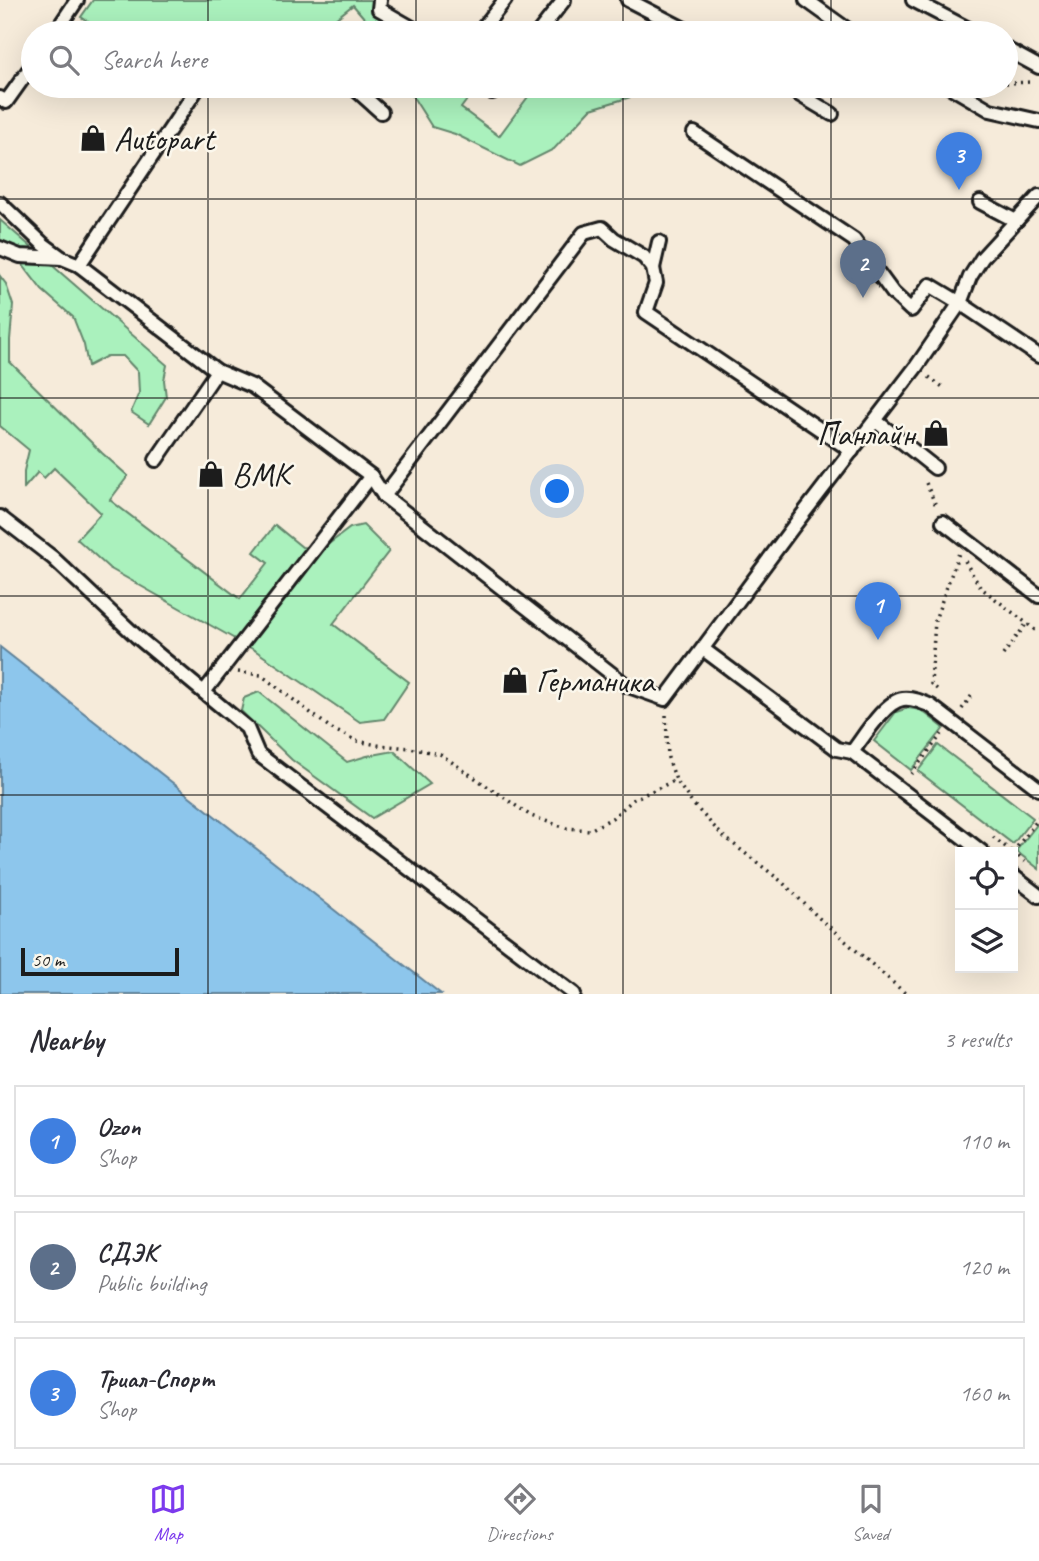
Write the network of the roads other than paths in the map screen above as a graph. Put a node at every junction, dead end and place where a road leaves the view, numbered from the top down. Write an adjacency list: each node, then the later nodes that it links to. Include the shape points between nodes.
1 (78, 0): 8 (lane)
2 (380, 0): 9 (lane, via 379,9)
3 (505, 0): 10 (lane)
4 (564, 0): 11 (lane)
5 (628, 0): 12 (lane)
6 (806, 0): 13 (lane)
7 (913, 0): 14 (lane)
8 (63, 21)
9 (400, 21)
10 (488, 21)
11 (547, 21)
12 (669, 21)
13 (835, 21)
14 (953, 21)
15 (1018, 56): 16 (lane)
16 (1039, 67)
17 (21, 81): 18 (lane, via 6,102)
18 (0, 98)
19 (191, 98): 34 (lane)
20 (365, 98): 23 (lane)
21 (805, 98): 24 (lane)
22 (970, 98): 25 (lane, via 990,110)
23 (381, 112)
24 (832, 114)
25 (1039, 121)
26 (694, 133): 36 (lane, via 854,240 892,293 911,310 930,285)
27 (1039, 196): 30 (lane)
28 (980, 202): 30 (lane)
29 (0, 203): 33 (lane)
30 (1016, 222): 36 (lane, via 982,258)
31 (659, 242): 35 (lane)
32 (0, 248): 33 (lane, via 20,256)
33 (62, 258): 34 (lane)
34 (79, 265): 38 (lane, via 131,297)
35 (653, 268): 40 (lane, via 656,283 646,312); 44 (lane, via 602,228 584,233)
36 (960, 303): 37 (lane); 39 (lane)
37 (1039, 356)
38 (217, 371): 41 (lane); 43 (lane, via 237,373)
39 (876, 421): 40 (lane); 42 (lane)
40 (852, 451): 48 (lane)
41 (156, 460)
42 (936, 468)
43 (371, 476): 44 (lane); 49 (lane)
44 (384, 496): 48 (lane, via 626,685 665,699)
45 (0, 517): 49 (lane)
46 (943, 522): 47 (lane)
47 (1039, 596)
48 (704, 649): 50 (lane, via 837,749)
49 (204, 692): 55 (lane, via 247,728 258,754)
50 (852, 752): 51 (lane, via 886,708 900,699 915,699 931,706); 52 (lane)
51 (1039, 789)
52 (976, 847)
53 (1018, 880): 54 (lane)
54 (1039, 896)
55 (574, 994)

